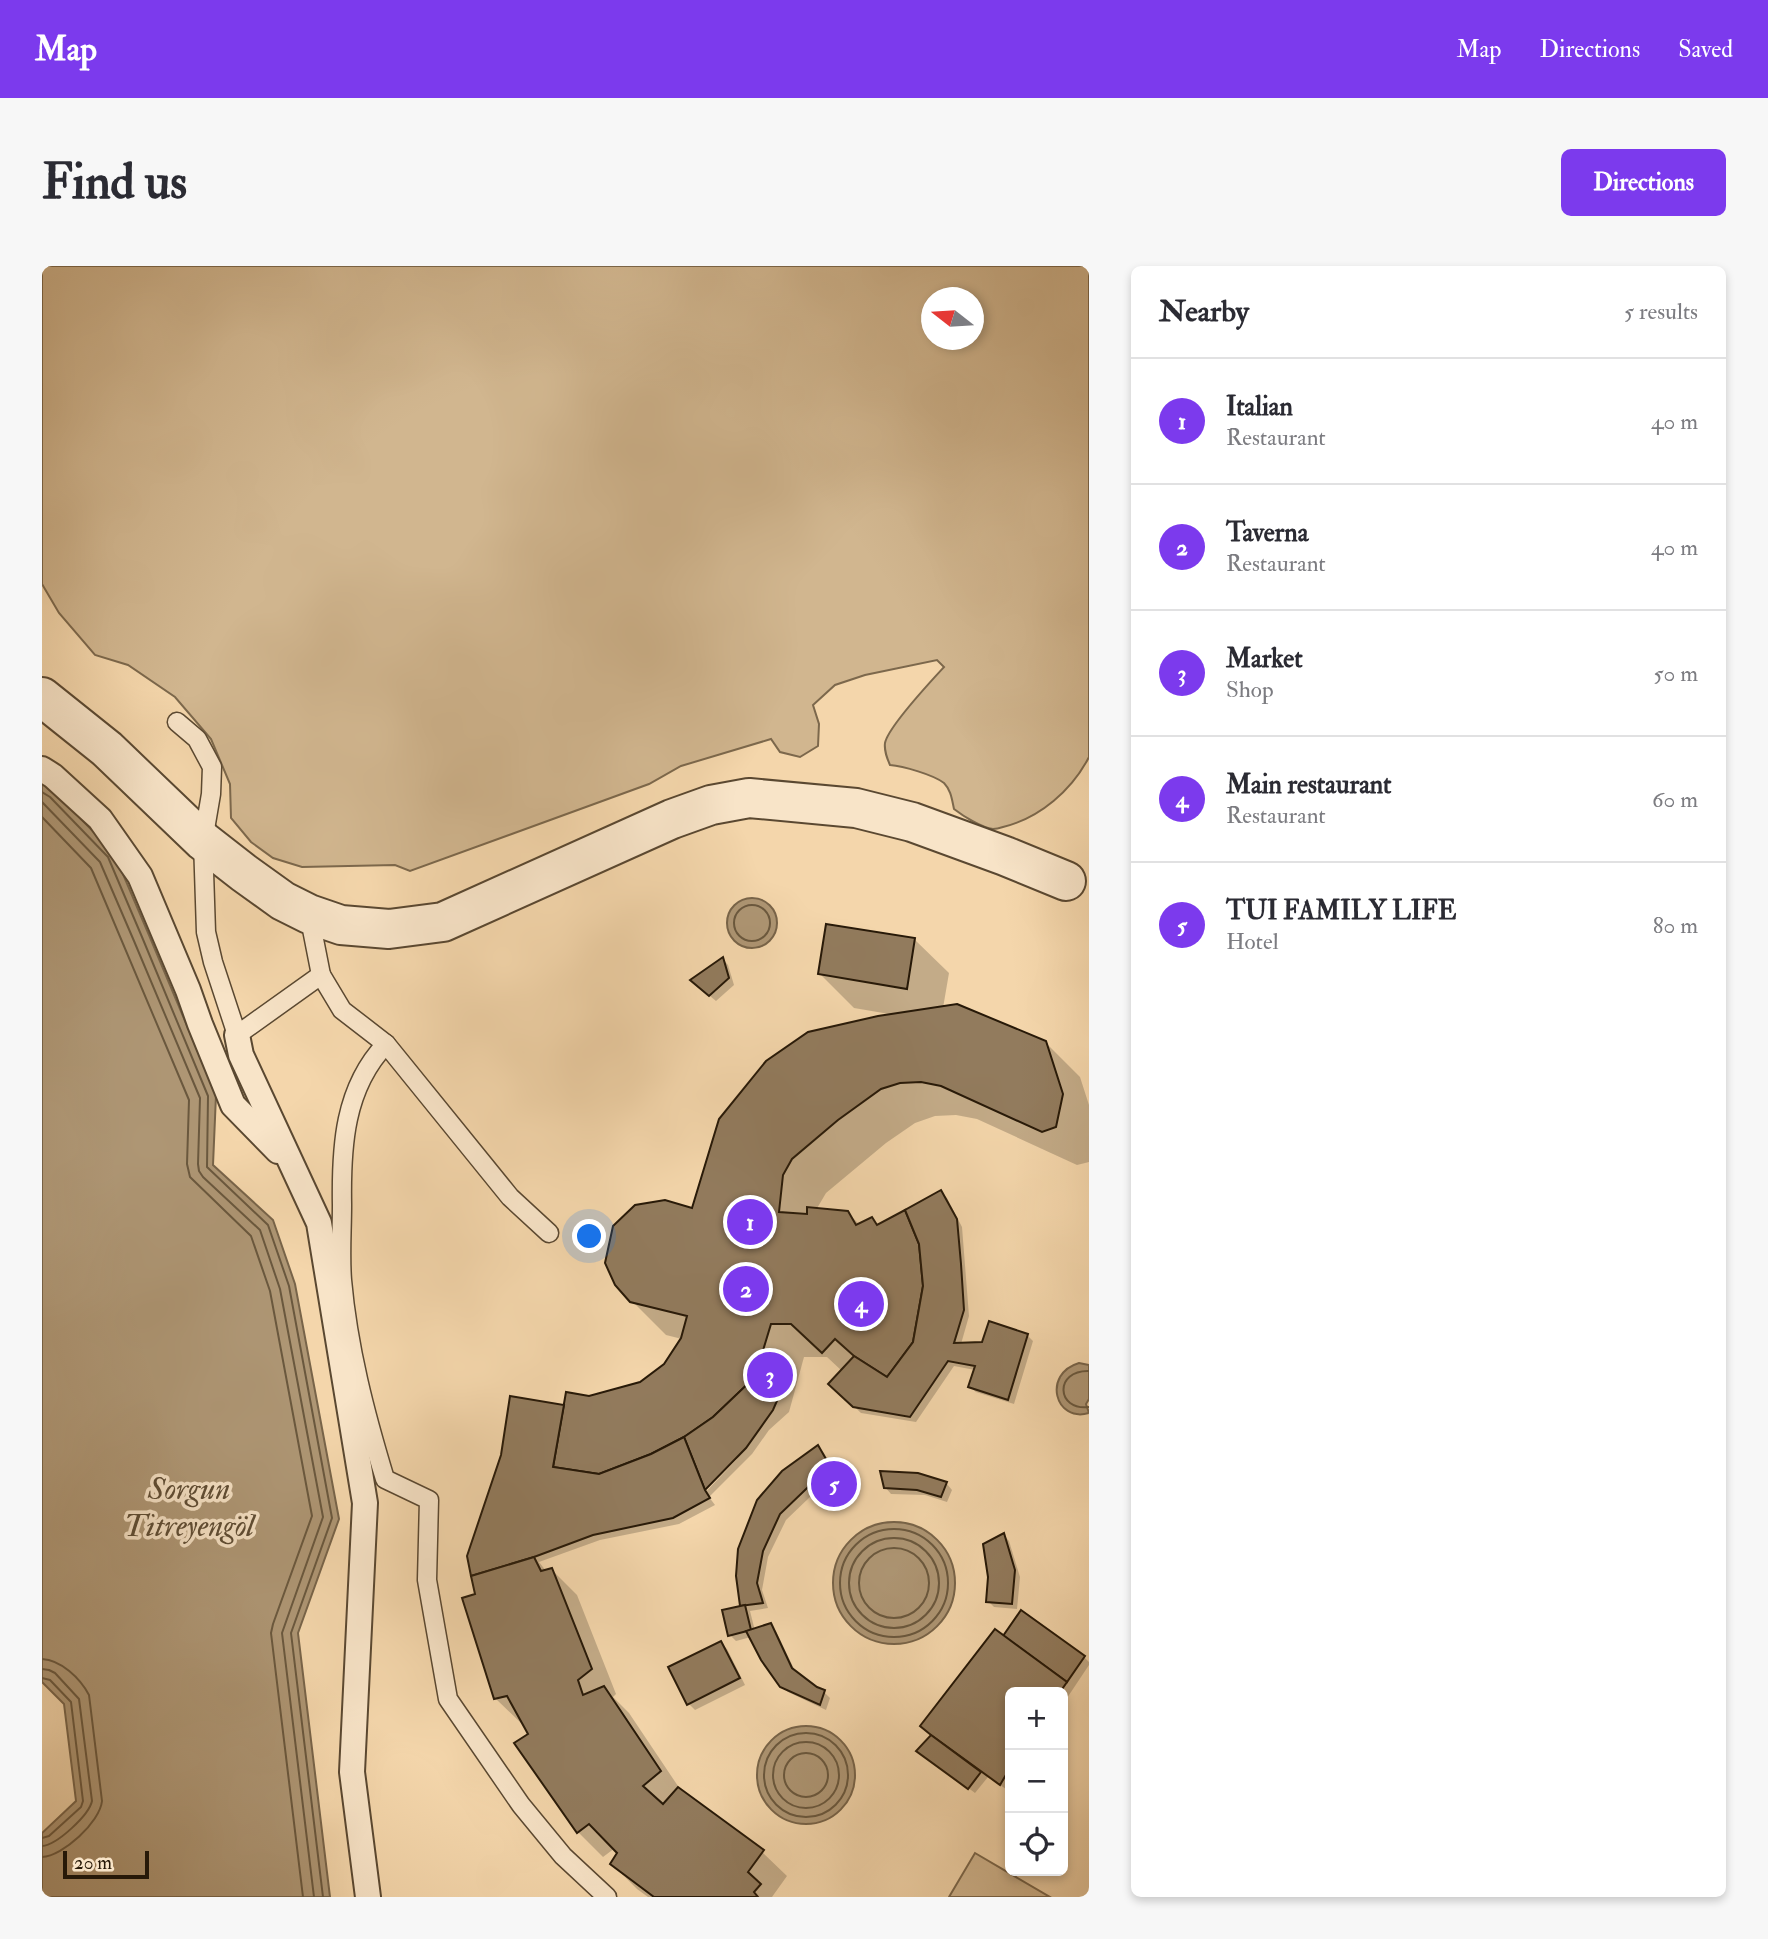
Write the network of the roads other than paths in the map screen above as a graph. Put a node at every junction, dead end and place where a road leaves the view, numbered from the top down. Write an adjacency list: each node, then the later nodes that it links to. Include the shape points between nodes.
1 (42, 697): 4 (street, via 107,749)
2 (177, 722): 4 (lane, via 197,740 212,766)
3 (42, 769): 10 (street, via 100,819 140,876 233,1105)
4 (203, 841): 6 (street, via 283,901); 8 (lane, via 206,932)
5 (1066, 881): 6 (street, via 912,822 856,808 749,798 672,819 443,922 389,929 341,925)
6 (309, 914): 7 (lane)
7 (321, 975): 8 (lane); 9 (lane, via 342,1010)
8 (237, 1035): 10 (street, via 241,1055)
9 (386, 1044): 11 (lane, via 510,1197); 13 (lane, via 372,1058 353,1096 341,1158 342,1278 363,1406 385,1479 429,1500 427,1580 448,1699 522,1805 564,1856)
10 (293, 1166): 12 (street, via 319,1223 365,1503 352,1772)
11 (550, 1233)
12 (368, 1897)
13 (607, 1897)

